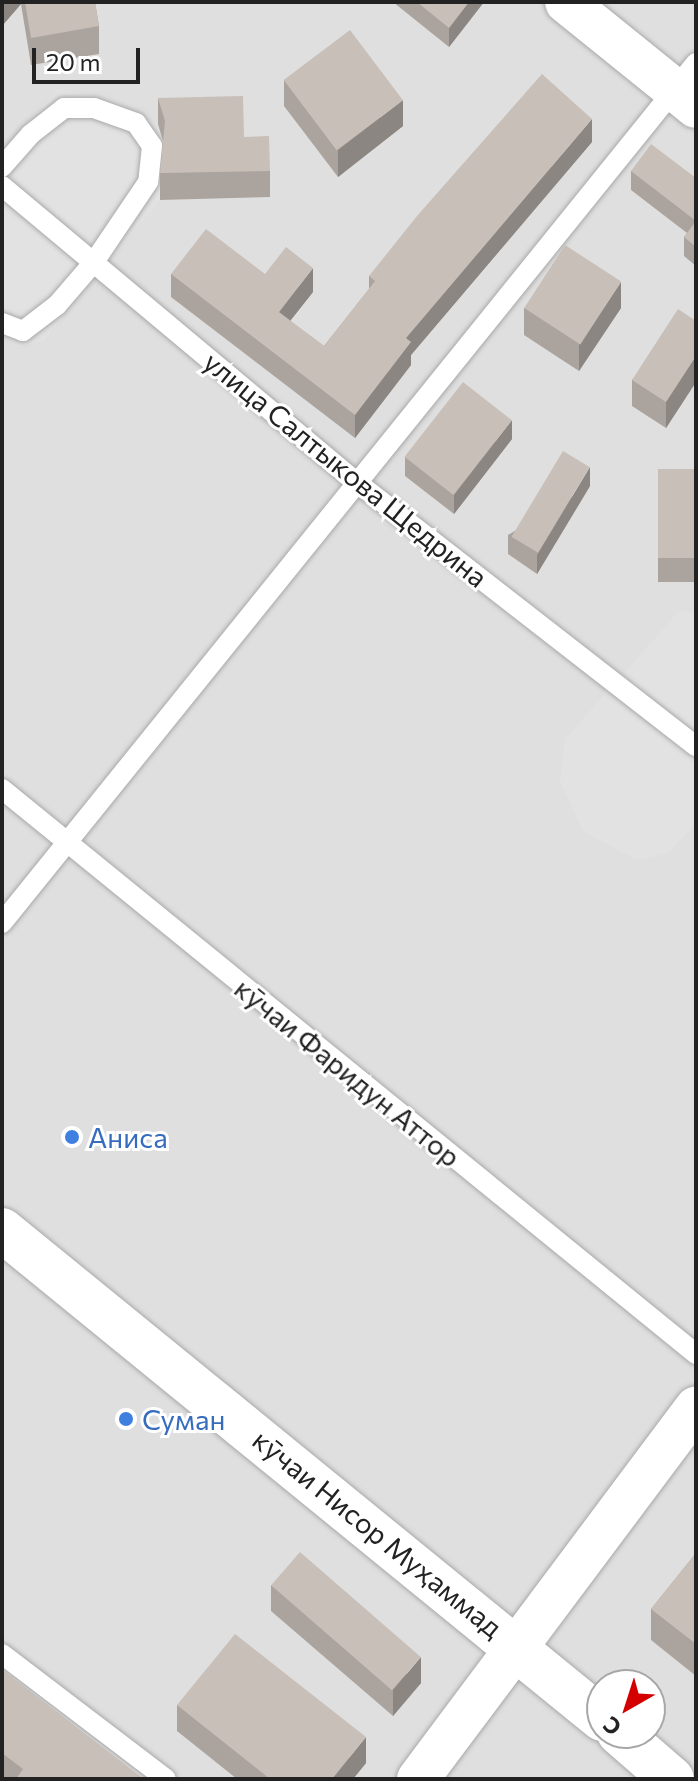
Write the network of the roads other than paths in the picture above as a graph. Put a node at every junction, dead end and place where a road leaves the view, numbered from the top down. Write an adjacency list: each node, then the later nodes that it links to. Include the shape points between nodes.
1 (566, 2): 2 (street)
2 (689, 86): 7 (lane)
3 (2, 167): 5 (lane, via 64,108 94,108 136,123 152,146 148,182)
4 (2, 186): 5 (lane, улица Салтыкова Щедрина)
5 (94, 262): 6 (lane, via 57,305 23,331); 7 (lane, улица Салтыкова Щедрина)
6 (2, 323)
7 (359, 484): 8 (lane, улица Салтыкова Щедрина); 10 (lane)
8 (696, 746)
9 (2, 789): 10 (lane, кӯчаи Фаридун Аттор)
10 (67, 844): 11 (lane); 13 (lane, кӯчаи Фаридун Аттор)
11 (2, 923)
12 (2, 1230): 15 (street, кӯчаи Нисор Муҳаммад)
13 (696, 1354)
14 (696, 1407): 15 (street)
15 (518, 1646): 17 (street, кӯчаи Нисор Муҳаммад); 20 (street)
16 (2, 1654): 19 (lane)
17 (586, 1705)
18 (637, 1749): 21 (street)
19 (166, 1779)
20 (418, 1779)
21 (672, 1779)

